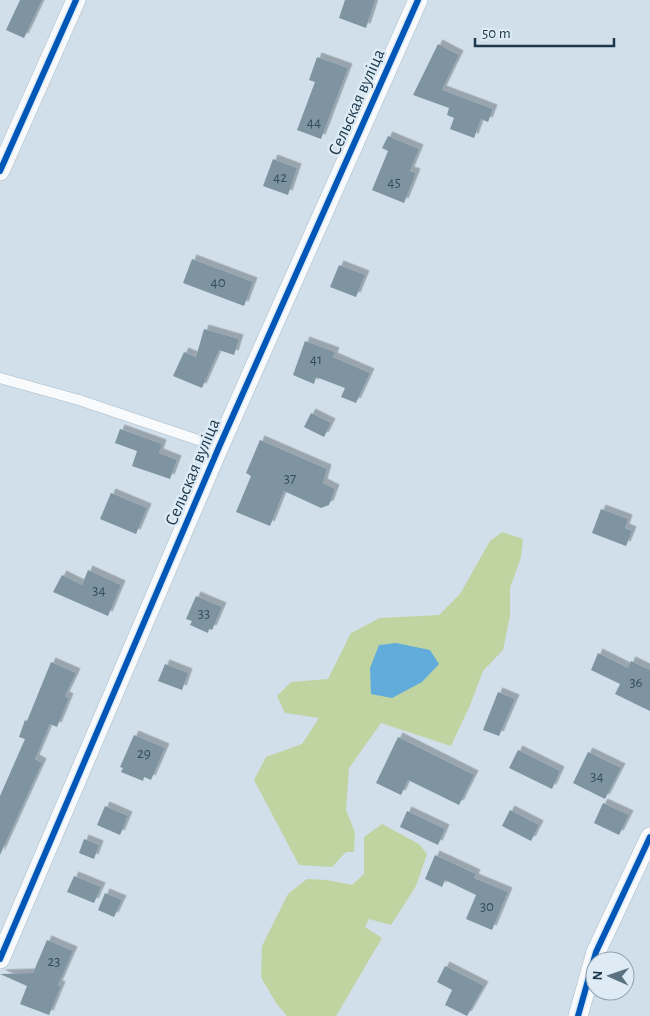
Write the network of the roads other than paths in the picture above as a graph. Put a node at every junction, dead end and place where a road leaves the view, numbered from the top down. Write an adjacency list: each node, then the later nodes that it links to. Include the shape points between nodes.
1 (76, 0): 3 (street)
2 (418, 0): 5 (street, Сельская вуліца)
3 (0, 171)
4 (0, 378): 5 (lane, via 79,400)
5 (219, 447): 7 (street, Сельская вуліца)
6 (650, 837): 8 (street, via 596,952)
7 (0, 959)
8 (578, 1016)

